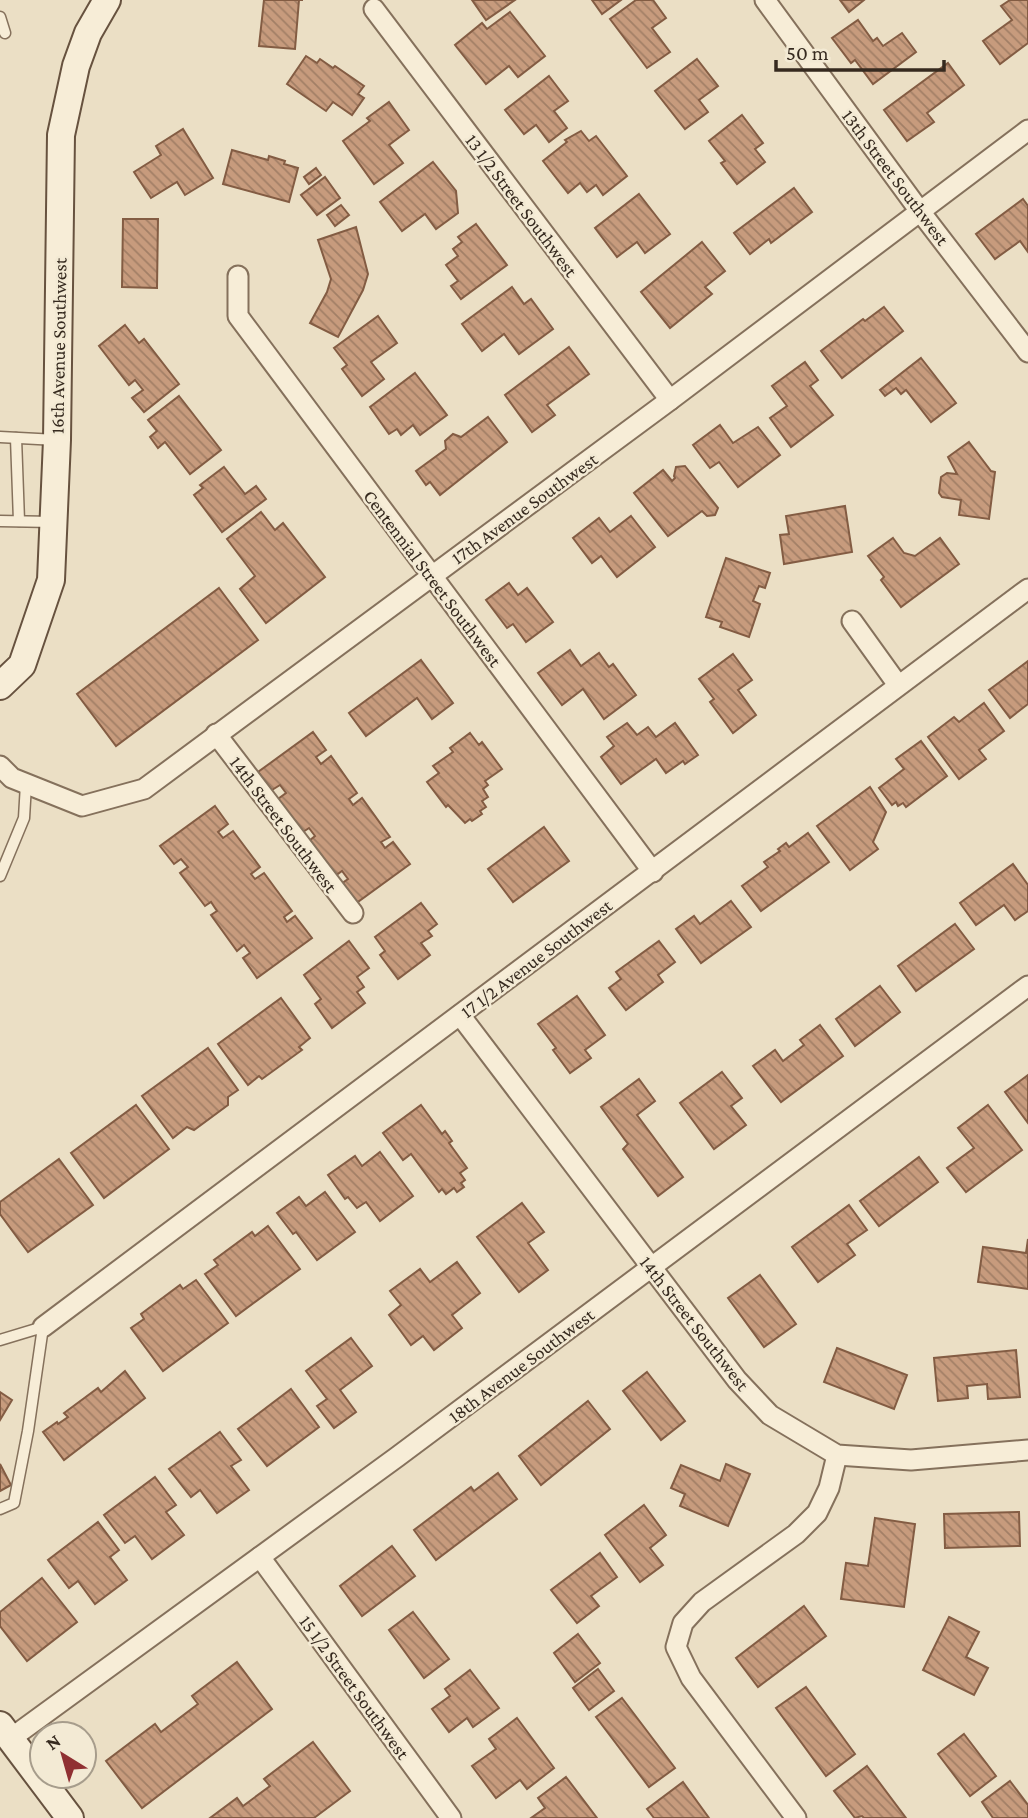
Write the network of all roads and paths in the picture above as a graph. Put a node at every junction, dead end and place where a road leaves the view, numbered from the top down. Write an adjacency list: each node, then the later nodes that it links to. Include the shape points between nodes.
1 (107, 0): 13 (street, 16th Avenue Southwest, via 76,66 61,135)
2 (765, 0): 7 (street, 13th Street Southwest)
3 (374, 9): 10 (street, 13 1/2 Street Southwest)
4 (0, 17): 5 (lane)
5 (5, 33)
6 (1028, 130): 7 (street, 17th Avenue Southwest)
7 (919, 210): 9 (street, 13th Street Southwest); 10 (street, 17th Avenue Southwest)
8 (238, 276): 17 (street, Centennial Street Southwest, via 238,316)
9 (1028, 352)
10 (670, 400): 17 (street, 17th Avenue Southwest)
11 (0, 437): 12 (lane)
12 (16, 438): 13 (lane); 15 (lane)
13 (57, 440): 16 (street, 16th Avenue Southwest)
14 (0, 521): 15 (lane)
15 (19, 521): 16 (lane)
16 (54, 522): 21 (street, 16th Avenue Southwest, via 51,580 22,665)
17 (433, 576): 22 (street, 17th Avenue Southwest); 25 (street, Centennial Street Southwest)
18 (1028, 589): 20 (street, 17 1/2 Avenue Southwest)
19 (852, 621): 20 (street)
20 (898, 685): 25 (street, 17 1/2 Avenue Southwest)
21 (0, 686)
22 (216, 734): 24 (street, 17th Avenue Southwest, via 144,789 82,806); 27 (street, 14th Street Southwest)
23 (0, 766): 24 (street, 17th Avenue Southwest)
24 (26, 784): 26 (lane, via 24,818)
25 (653, 872): 29 (street, 17 1/2 Avenue Southwest)
26 (0, 876)
27 (353, 913)
28 (1028, 986): 30 (street, 18th Avenue Southwest)
29 (460, 1015): 30 (street, 14th Street Southwest); 31 (street, 17 1/2 Avenue Southwest)
30 (651, 1268): 34 (street, 14th Street Southwest, via 737,1380 770,1415); 36 (street, 18th Avenue Southwest)
31 (43, 1327): 32 (lane); 35 (lane, via 14,1503)
32 (0, 1340)
33 (1028, 1450): 34 (street, 14th Street Southwest, via 911,1460)
34 (837, 1455): 40 (street, via 817,1513 796,1534 702,1602 683,1623 676,1647 691,1678)
35 (0, 1509)
36 (260, 1557): 37 (street, 18th Avenue Southwest); 39 (street, 15 1/2 Street Southwest)
37 (3, 1736): 38 (street)
38 (71, 1818)
39 (451, 1818)
40 (796, 1818)

